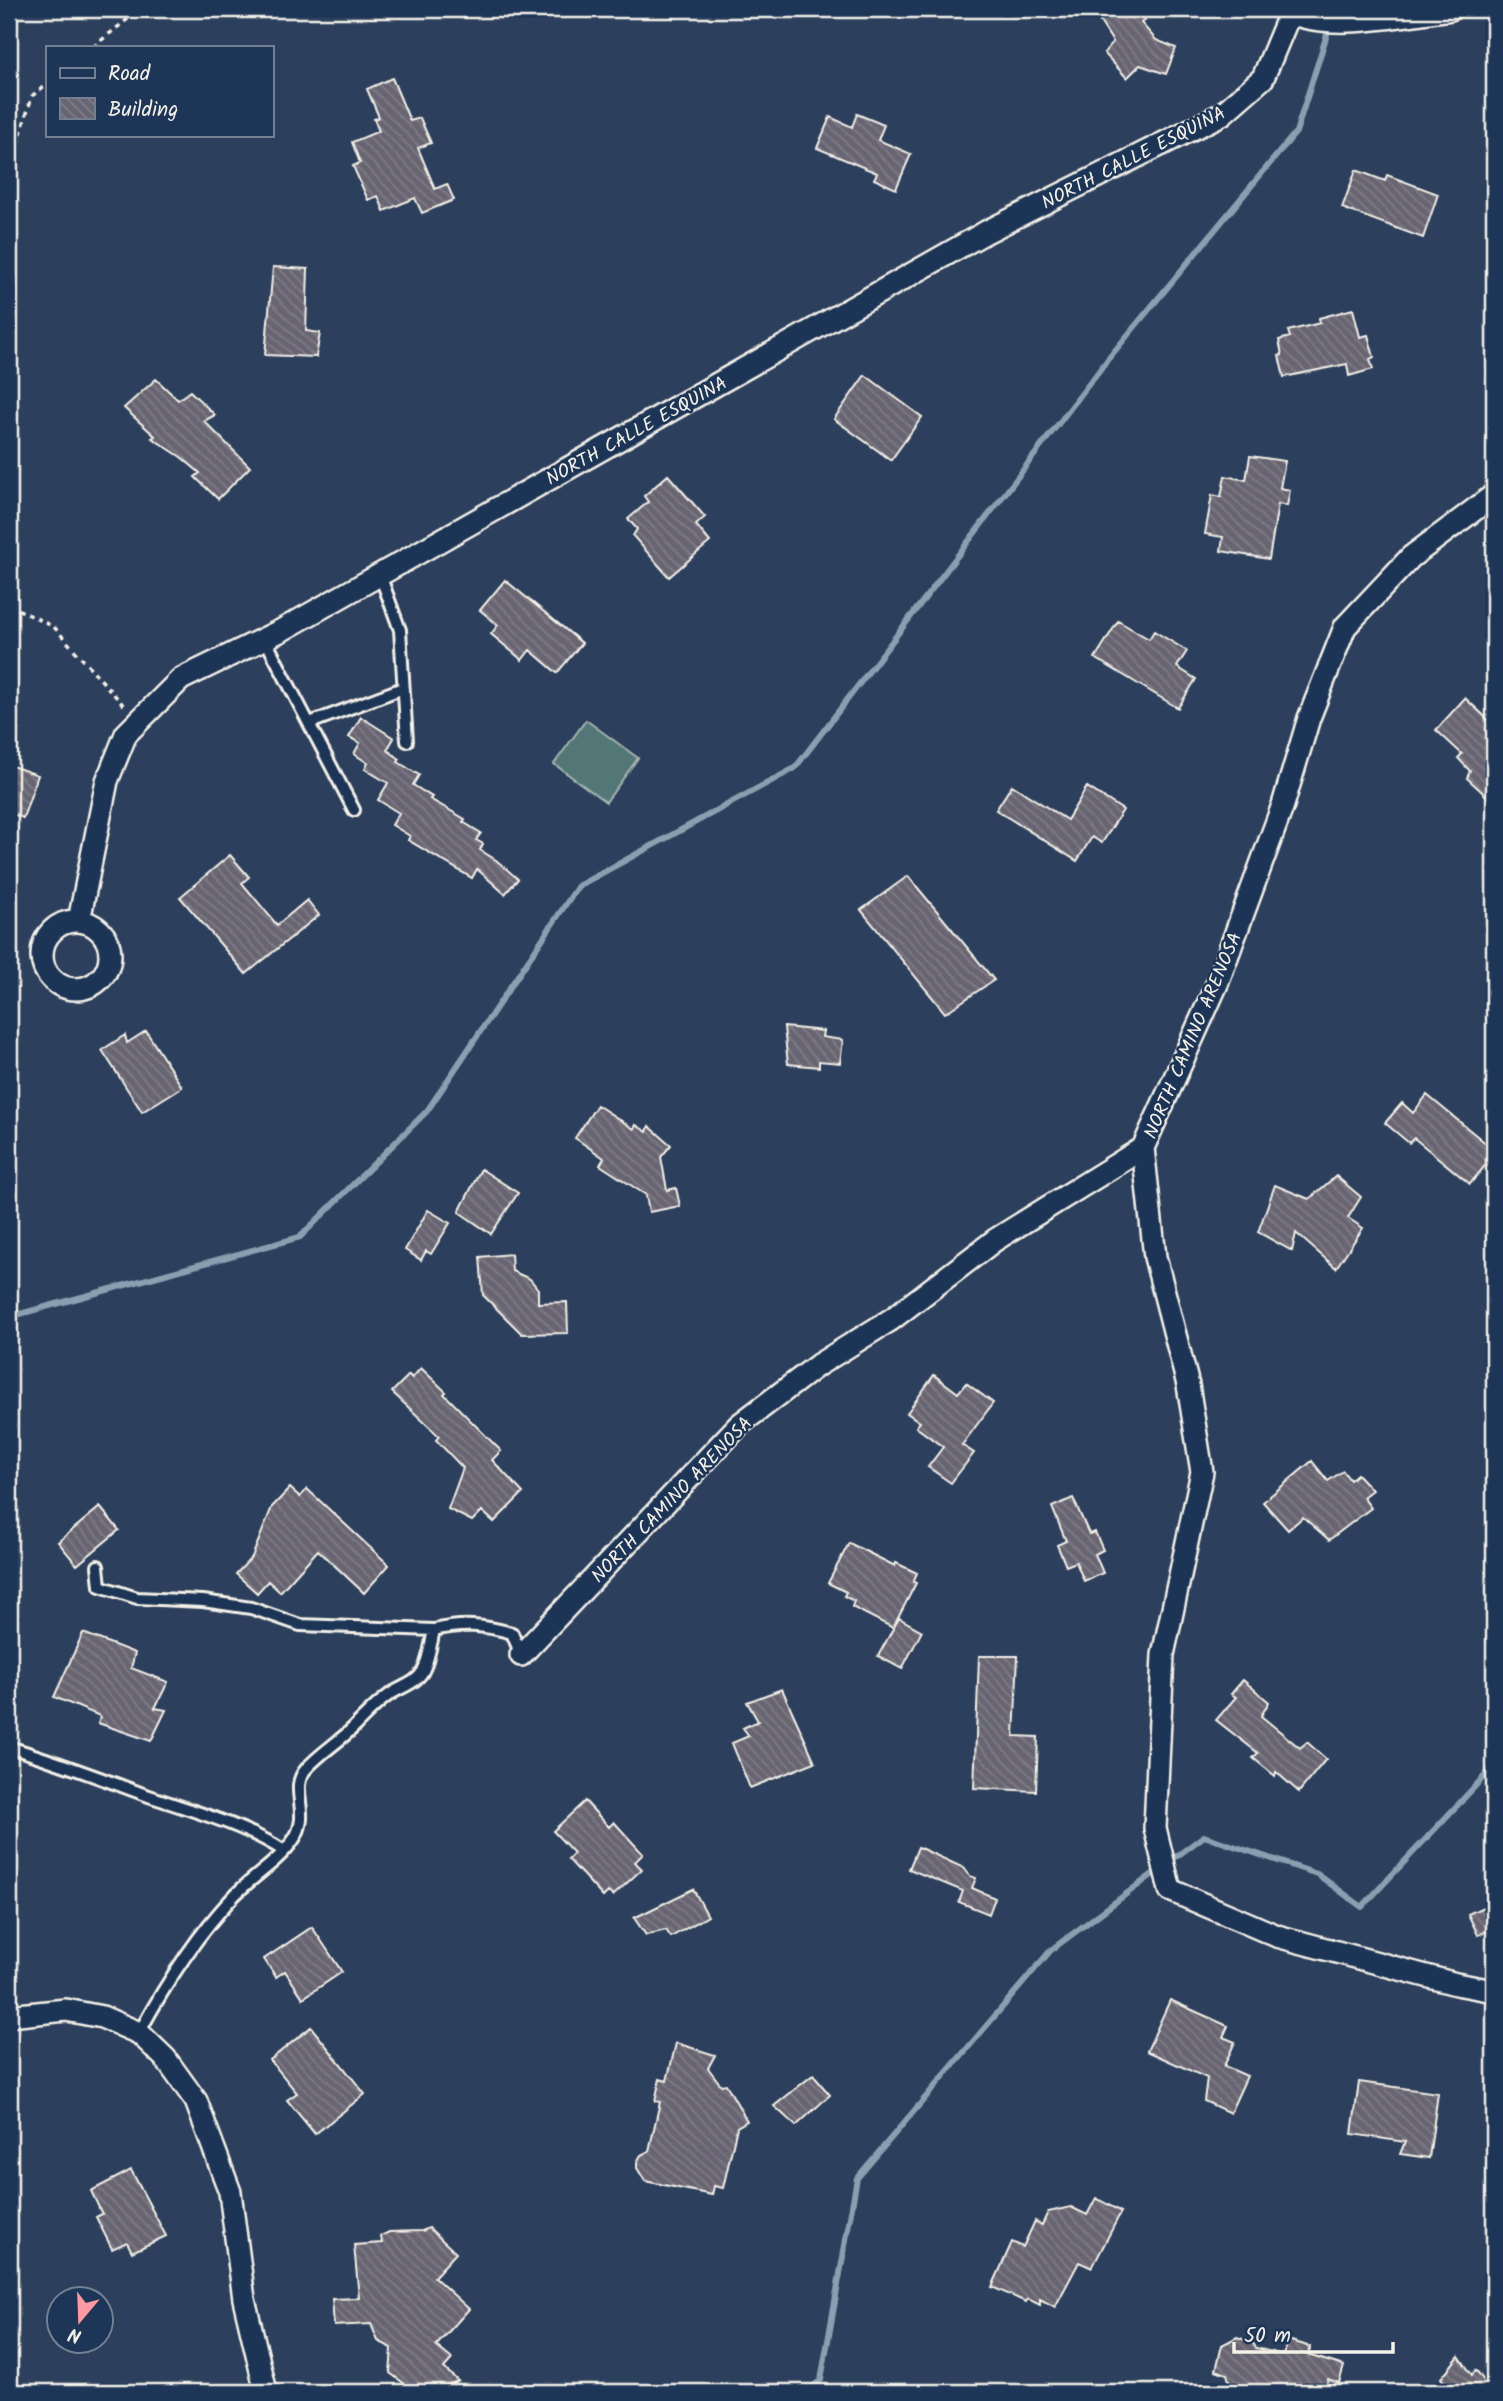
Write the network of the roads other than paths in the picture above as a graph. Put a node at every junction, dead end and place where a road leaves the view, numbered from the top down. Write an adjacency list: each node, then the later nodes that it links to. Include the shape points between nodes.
1 (1451, 9): 2 (street, via 1339,22)
2 (1286, 11): 4 (street, NORTH CALLE ESQUINA, via 1264,78 1222,114 986,232)
3 (1494, 495): 11 (street, NORTH CAMINO ARENOSA, via 1411,557 1345,627 1217,984)
4 (380, 575): 5 (street, NORTH CALLE ESQUINA); 6 (lane, via 400,630)
5 (265, 639): 7 (lane); 10 (street, NORTH CALLE ESQUINA, via 181,679 126,734 107,781)
6 (403, 688): 7 (lane); 8 (lane)
7 (310, 723): 9 (lane)
8 (407, 741)
9 (354, 810)
10 (79, 921)
11 (1143, 1148): 14 (street, NORTH CAMINO ARENOSA, via 995,1240 892,1319 818,1365 740,1424); 17 (street, via 1155,1257 1188,1385 1202,1472 1163,1655 1155,1828 1170,1890 1277,1936)
12 (99, 1566): 13 (lane, via 100,1586 137,1598 251,1608 300,1625)
13 (434, 1630): 14 (lane, via 484,1625 512,1633); 16 (lane, via 422,1672 374,1706 304,1770 298,1787 301,1824)
14 (521, 1655)
15 (9, 1747): 16 (lane, via 204,1815 264,1838)
16 (284, 1851): 19 (lane, via 233,1897 202,1933)
17 (1494, 1991)
18 (9, 2016): 19 (street, via 66,2010 102,2017)
19 (139, 2033): 20 (street, via 165,2058 196,2101 230,2192 244,2299)
20 (266, 2392)

